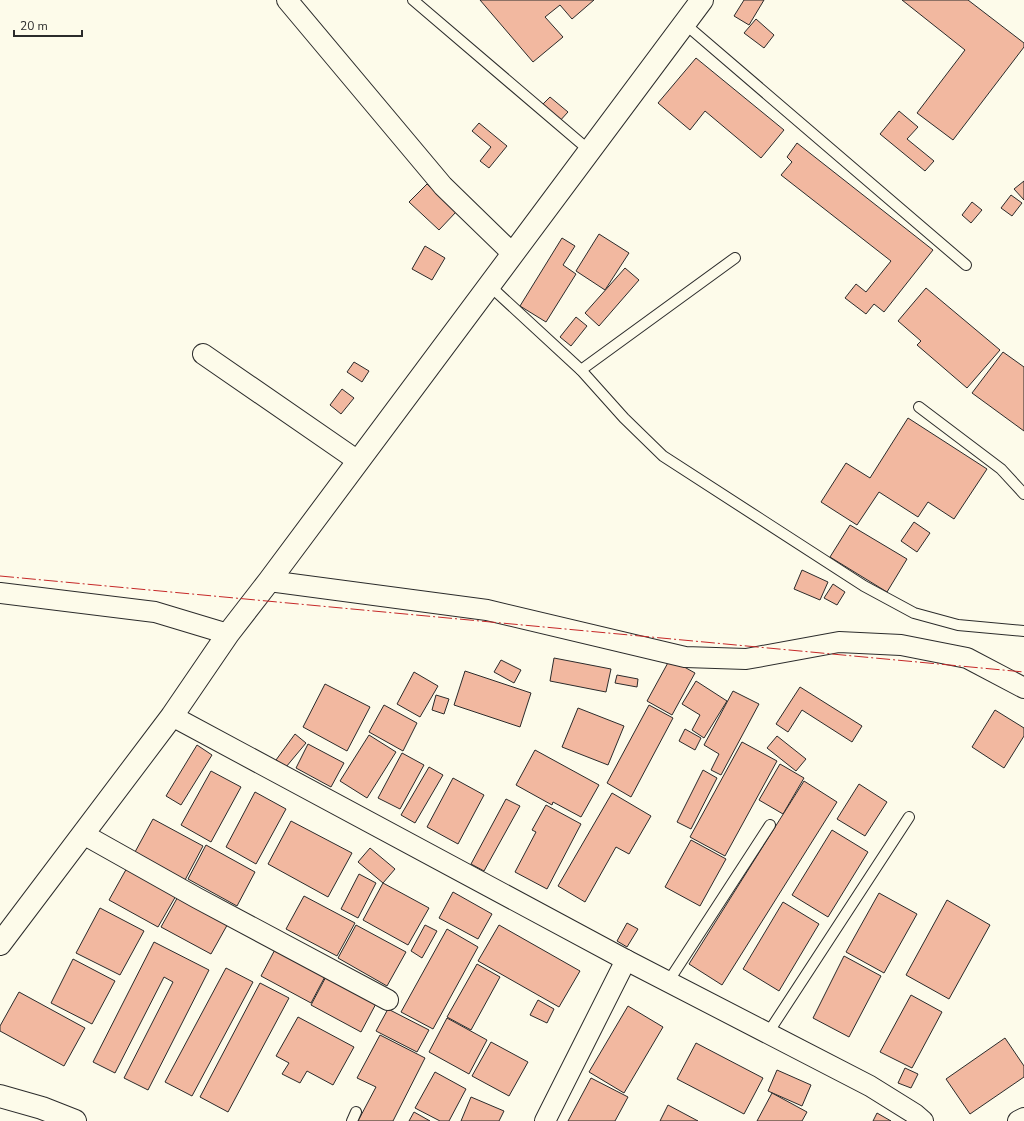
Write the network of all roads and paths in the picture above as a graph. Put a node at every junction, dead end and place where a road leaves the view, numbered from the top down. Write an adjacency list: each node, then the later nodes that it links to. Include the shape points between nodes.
1 (287, 0): 6 (street, via 443,186)
2 (413, 0): 5 (lane)
3 (702, 0): 4 (main road)
4 (684, 24): 5 (main road); 8 (lane)
5 (590, 151): 6 (main road)
6 (513, 254): 9 (main road)
7 (735, 258): 11 (lane)
8 (966, 266)
9 (490, 286): 11 (lane); 13 (main road)
10 (203, 354): 13 (street)
11 (581, 370): 17 (lane, via 624,418 663,456 864,586 914,613 958,625)
12 (918, 407): 14 (lane, via 1001,469)
13 (358, 462): 15 (main road)
14 (1024, 494)
15 (269, 581): 18 (main road); 19 (street, via 487,610 685,657 746,659 839,642 901,645 967,658)
16 (0, 593): 18 (street, via 155,612)
17 (1024, 631)
18 (228, 634): 20 (main road)
19 (1024, 688)
20 (172, 716): 23 (main road); 25 (street)
21 (909, 817): 28 (lane)
22 (770, 825): 26 (lane)
23 (83, 834): 24 (main road); 27 (street)
24 (0, 944)
25 (626, 960): 26 (street); 32 (street)
26 (668, 982): 28 (street)
27 (388, 1000)
28 (768, 1033): 33 (street, via 870,1086)
29 (0, 1096): 31 (main road)
30 (1024, 1118): 34 (street)
31 (75, 1121)
32 (546, 1121)
33 (923, 1121)
34 (1018, 1121)

